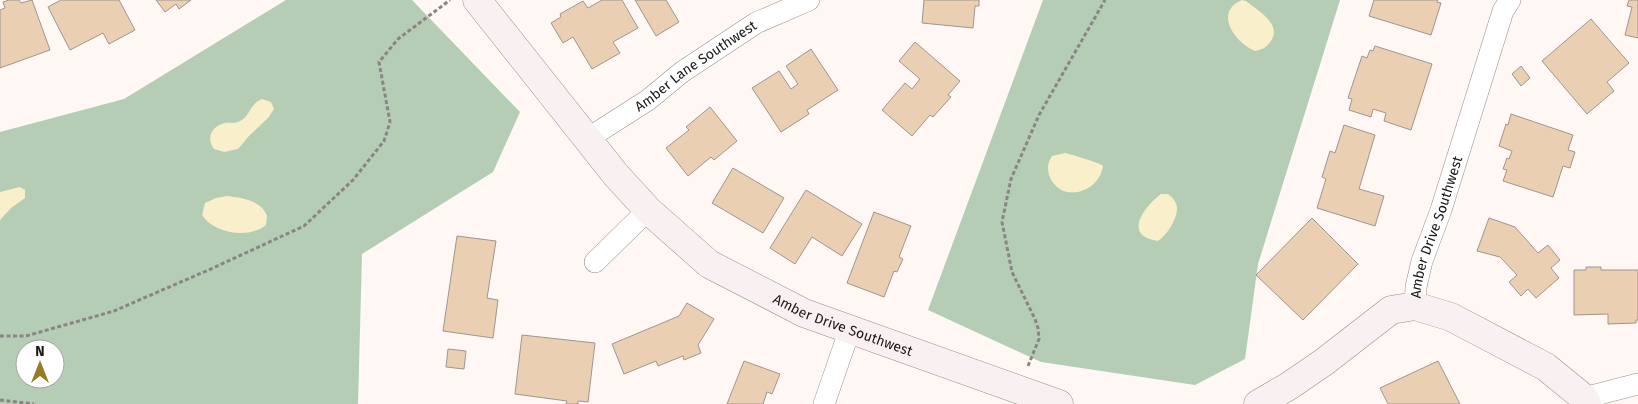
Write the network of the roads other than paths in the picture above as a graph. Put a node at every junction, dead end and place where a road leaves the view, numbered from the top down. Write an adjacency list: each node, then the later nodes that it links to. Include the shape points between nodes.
1 (477, 0): 4 (street, Amber Drive Southwest)
2 (810, 0): 4 (street, Amber Lane Southwest, via 756,23)
3 (1510, 0): 7 (street, Amber Drive Southwest, via 1503,11 1422,261)
4 (587, 139): 5 (street, Amber Drive Southwest)
5 (648, 210): 6 (street); 8 (street, Amber Drive Southwest, via 710,264 804,313)
6 (595, 262)
7 (1415, 306): 10 (street, via 1451,317 1546,367); 13 (street, Amber Drive Southwest, via 1390,310 1324,362)
8 (850, 329): 11 (street); 12 (street, Amber Drive Southwest)
9 (1638, 384): 10 (street)
10 (1586, 401)
11 (824, 404)
12 (1059, 404)
13 (1258, 404)

